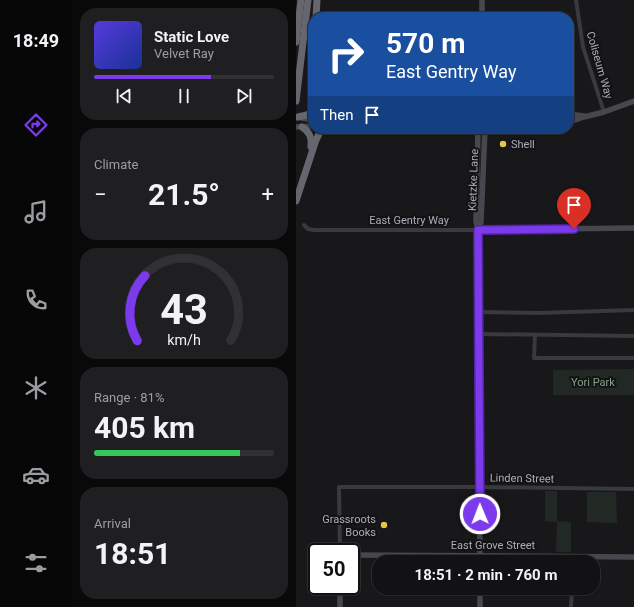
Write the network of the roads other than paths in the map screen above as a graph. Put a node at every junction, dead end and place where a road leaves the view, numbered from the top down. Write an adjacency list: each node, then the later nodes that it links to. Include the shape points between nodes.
1 (301, 0): 8 (highway)
2 (308, 0): 10 (highway)
3 (317, 0): 6 (highway)
4 (482, 0): 7 (main road)
5 (576, 0): 11 (street, Coliseum Way, via 583,47)
6 (316, 12)
7 (482, 12)
8 (296, 42)
9 (634, 100): 11 (main road)
10 (296, 101)
11 (604, 112): 15 (main road)
12 (308, 114): 14 (highway)
13 (574, 115): 15 (main road)
14 (297, 117): 16 (main road)
15 (584, 117): 17 (main road)
16 (308, 119)
17 (574, 120)
18 (299, 127): 19 (highway)
19 (308, 133)
20 (309, 134): 24 (highway, via 311,138)
21 (319, 134): 24 (highway)
22 (485, 134): 28 (main road, Kietzke Lane, via 482,222)
23 (478, 136): 28 (main road, Kietzke Lane)
24 (309, 161): 25 (highway)
25 (296, 201)
26 (304, 225): 28 (street, East Gentry Way, via 314,230)
27 (634, 228): 28 (main road, East Gentry Way)
28 (478, 230): 30 (main road, Kietzke Lane)
29 (634, 310): 30 (street)
30 (479, 312): 31 (main road, Kietzke Lane)
31 (479, 334): 32 (street); 35 (main road, Kietzke Lane)
32 (535, 335): 33 (street); 34 (street, via 534,358)
33 (634, 336)
34 (634, 358)
35 (480, 487): 36 (street, Linden Street); 37 (street, Linden Street, via 339,487); 40 (main road, Kietzke Lane)
36 (634, 489)
37 (340, 543)
38 (360, 555): 39 (main road, East Grove Street)
39 (372, 555)
40 (480, 555)
41 (634, 557): 42 (main road, East Grove Street)
42 (600, 558)
43 (340, 595): 46 (main road)
44 (480, 595): 47 (main road)
45 (572, 595): 48 (street)
46 (340, 607)
47 (480, 607)
48 (571, 607)

